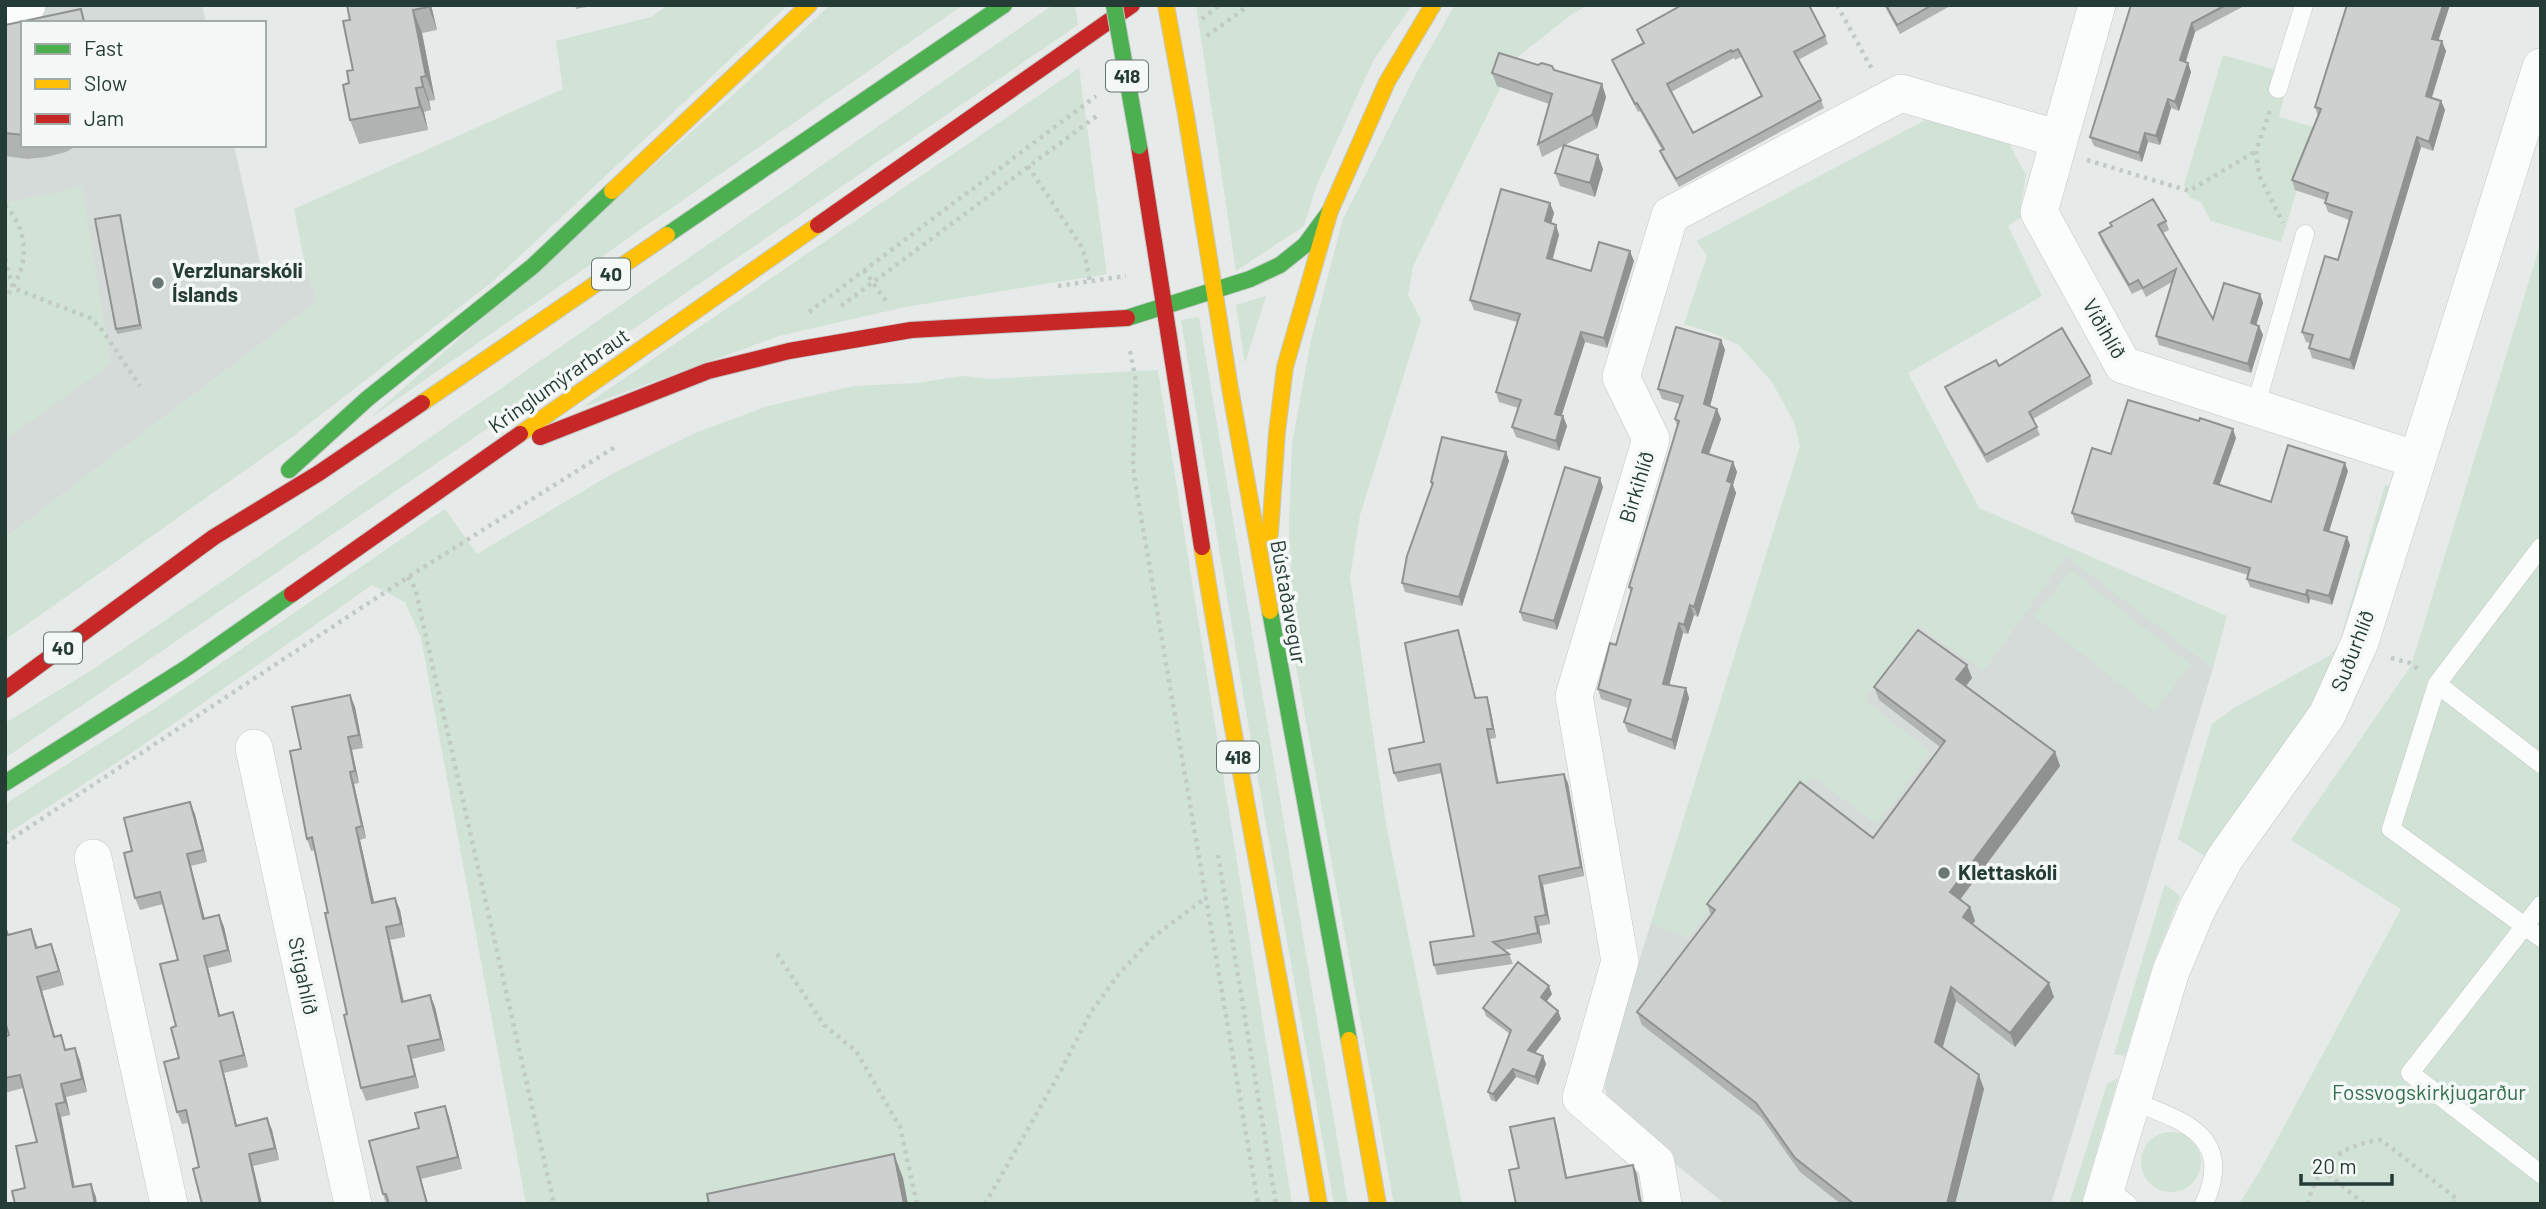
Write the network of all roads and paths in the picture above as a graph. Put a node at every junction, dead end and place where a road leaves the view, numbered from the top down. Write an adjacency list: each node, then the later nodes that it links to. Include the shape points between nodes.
1 (27, 5): 13 (street)
2 (809, 5): 41 (main road, via 533,266 367,399)
3 (1004, 5): 41 (main road, 40, via 319,473)
4 (1114, 5): 32 (main road, 418, bridge)
5 (1132, 5): 39 (main road, Kringlumýrarbraut)
6 (1166, 5): 30 (main road, Bústaðavegur / 418, bridge)
7 (1220, 5): 14 (path)
8 (1249, 5): 15 (path)
9 (1433, 5): 25 (main road, via 1387,82)
10 (1837, 5): 19 (path)
11 (2304, 5): 18 (lane)
12 (2094, 8): 21 (street, Víðihlíð)
13 (5, 9)
14 (1194, 25)
15 (1199, 42)
16 (2541, 67): 40 (street, Suðurhlíð)
17 (1105, 89): 35 (path, via 811,310 801,324)
18 (2278, 89): 22 (path)
19 (1889, 100): 21 (street, Birkihlíð, via 1901,93); 69 (street, Birkihlíð, via 1670,215 1621,377 1651,439 1574,696 1620,961 1581,1098 1656,1163)
20 (1102, 112): 23 (path)
21 (2057, 145): 22 (path, via 2189,191); 37 (street, Víðihlíð, via 2039,212 2123,365)
22 (2256, 151): 26 (path, via 2259,175 2285,227)
23 (1028, 166): 28 (path, via 1081,246); 33 (path)
24 (5, 205): 29 (path, via 24,244 21,272)
25 (1330, 211): 30 (main road, via 1305,245 1280,265); 44 (main road, via 1285,367 1270,528)
26 (2305, 234): 37 (lane)
27 (5, 259): 29 (path)
28 (1090, 281)
29 (13, 288): 31 (path); 36 (path, via 90,318)
30 (1212, 293): 32 (main road); 44 (main road, Bústaðavegur / 418)
31 (5, 298)
32 (1166, 308): 35 (main road, via 1108,321 911,330); 67 (main road, 418, via 1221,666)
33 (835, 311)
34 (1129, 346): 52 (path, via 1136,381 1135,481)
35 (802, 348): 39 (main road, via 708,371)
36 (140, 386)
37 (2255, 408): 40 (street, Víðihlíð)
38 (625, 441): 43 (path)
39 (482, 460): 49 (main road, Kringlumýrarbraut, via 188,667)
40 (2417, 460): 57 (street, Suðurhlíð, via 2345,679 2327,715 2225,858 2198,907 2171,971)
41 (215, 537): 46 (main road, 40)
42 (2541, 547): 45 (lane)
43 (408, 577): 50 (path); 63 (path, via 415,588)
44 (1275, 652): 68 (main road, Bústaðavegur / 418)
45 (2437, 684): 48 (lane); 54 (lane, via 2391,829)
46 (5, 690)
47 (254, 748): 62 (street, Stigahlíð)
48 (2541, 764)
49 (5, 783)
50 (5, 843)
51 (93, 858): 61 (street)
52 (1207, 897): 65 (path, via 1153,937 1091,1012); 66 (path)
53 (2541, 905): 54 (lane)
54 (2524, 926): 55 (lane); 59 (lane, via 2410,1073)
55 (2541, 938)
56 (777, 954): 64 (path, via 824,1025 856,1051 900,1127)
57 (2133, 1101): 60 (street, Suðurhlíð); 70 (lane, via 2176,1117 2206,1140 2213,1166)
58 (2322, 1170): 71 (path); 72 (path); 73 (path, via 2347,1148 2381,1140 2457,1199)
59 (2541, 1174)
60 (2112, 1198)
61 (169, 1204)
62 (353, 1204)
63 (554, 1204)
64 (916, 1204)
65 (985, 1204)
66 (1258, 1204)
67 (1319, 1204)
68 (1378, 1204)
69 (1663, 1204)
70 (2204, 1204)
71 (2308, 1204)
72 (2364, 1204)
73 (2454, 1204)

